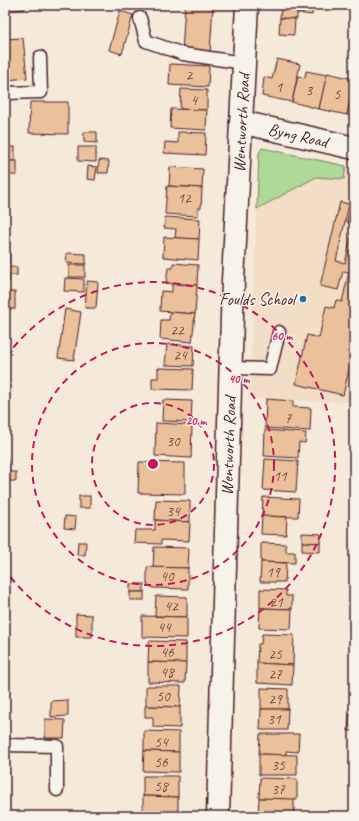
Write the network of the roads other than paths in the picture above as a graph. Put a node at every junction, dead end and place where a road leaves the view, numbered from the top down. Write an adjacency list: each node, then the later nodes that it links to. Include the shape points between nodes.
1 (247, 5): 4 (street, Wentworth Road)
2 (140, 18): 4 (lane, via 146,41 183,54)
3 (40, 57): 5 (lane, via 41,92)
4 (244, 63): 6 (street, Wentworth Road)
5 (5, 92)
6 (241, 122): 7 (street, Byng Road); 9 (street, Wentworth Road)
7 (354, 148)
8 (279, 332): 9 (lane, via 270,368)
9 (231, 368): 12 (street, Wentworth Road)
10 (5, 745): 11 (lane, via 57,746)
11 (57, 790)
12 (218, 816)

